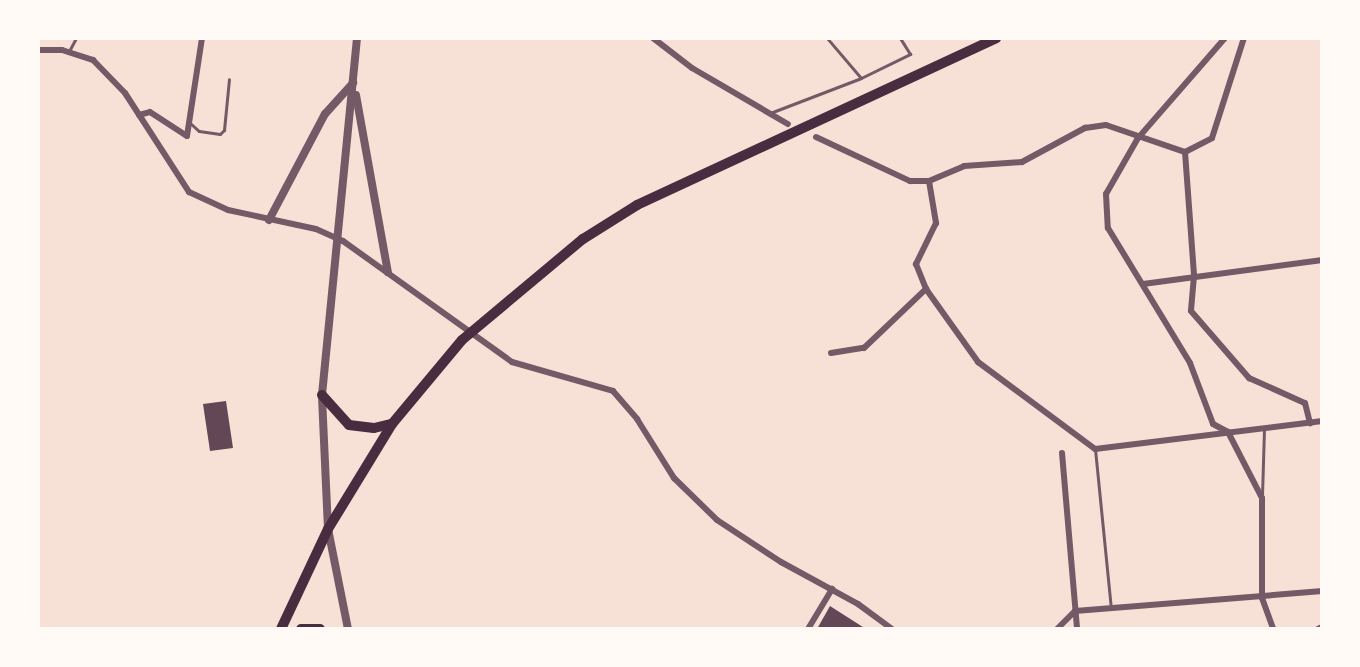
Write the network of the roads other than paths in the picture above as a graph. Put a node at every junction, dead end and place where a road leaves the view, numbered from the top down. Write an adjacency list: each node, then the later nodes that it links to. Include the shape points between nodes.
1 (76, 38): 11 (lane)
2 (202, 38): 17 (street)
3 (357, 38): 14 (street)
4 (653, 38): 15 (street)
5 (827, 38): 12 (lane)
6 (900, 38): 12 (lane, via 910,54)
7 (996, 38): 33 (main road, via 626,212 583,239 462,340)
8 (1225, 38): 20 (street)
9 (1244, 38): 21 (street, via 1212,138)
10 (38, 50): 11 (street)
11 (68, 53): 16 (street, via 93,60)
12 (861, 78): 15 (lane)
13 (229, 79): 17 (lane, via 224,130 199,131)
14 (354, 82): 23 (street, via 325,114); 25 (street); 30 (street)
15 (767, 114): 18 (street)
16 (139, 115): 17 (street, via 150,112 187,136); 23 (street, via 189,192 228,210)
17 (190, 123)
18 (788, 124)
19 (816, 137): 22 (street, via 910,181)
20 (1138, 138): 21 (street); 22 (street, via 1106,125 1085,128 1022,162 964,166); 27 (street, via 1106,194 1108,228)
21 (1185, 152): 26 (street)
22 (929, 181): 28 (street, via 936,223 916,264)
23 (269, 220): 25 (street, via 316,229 361,251)
24 (1322, 260): 26 (street)
25 (388, 272): 40 (street, via 512,362 613,391 674,478 717,520)
26 (1194, 276): 27 (street); 32 (street, via 1191,311 1249,378 1305,403)
27 (1143, 284): 35 (street, via 1190,363 1213,424)
28 (926, 289): 29 (street, via 864,348); 36 (street, via 978,362)
29 (831, 353)
30 (322, 395): 33 (main road, via 349,425); 39 (street)
31 (1322, 421): 32 (street)
32 (1310, 423): 34 (street)
33 (392, 424): 39 (main road)
34 (1264, 428): 35 (street); 38 (lane)
35 (1228, 432): 36 (street); 38 (street)
36 (1095, 449): 43 (lane)
37 (1062, 453): 44 (street)
38 (1262, 498): 42 (street)
39 (328, 529): 45 (main road); 48 (street)
40 (832, 589): 49 (street); 50 (street)
41 (1322, 591): 42 (street)
42 (1262, 598): 43 (street); 53 (street)
43 (1111, 609): 44 (street)
44 (1075, 611): 51 (street); 52 (street)
45 (281, 629)
46 (301, 629): 47 (main road)
47 (320, 629)
48 (348, 629)
49 (808, 629)
50 (892, 629)
51 (1057, 629)
52 (1077, 629)
53 (1273, 629)

